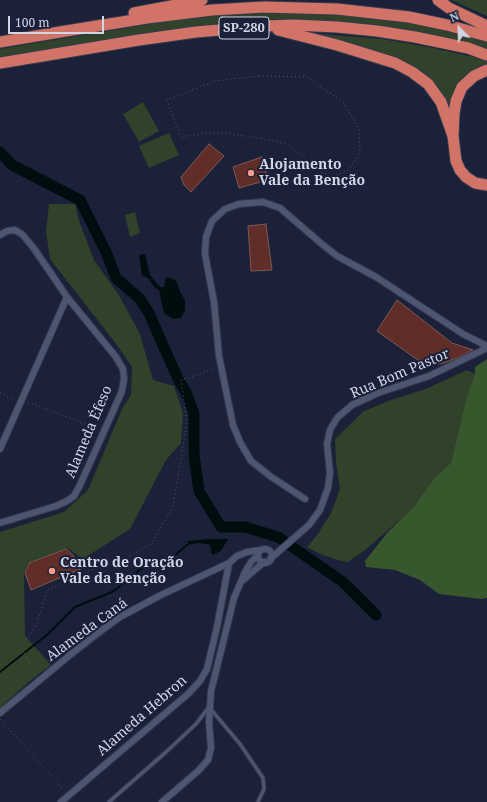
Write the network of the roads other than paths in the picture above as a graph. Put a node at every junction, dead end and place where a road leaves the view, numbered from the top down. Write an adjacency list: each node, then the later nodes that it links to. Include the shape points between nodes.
1 (202, 0): 5 (highway, via 100,19)
2 (438, 0): 4 (highway)
3 (265, 26): 8 (highway, SP-280, via 294,25 377,31 468,48); 9 (highway, SP-280, via 196,32); 11 (highway, via 352,49 395,63 412,72 428,84 441,102)
4 (487, 26)
5 (66, 31): 6 (highway, SP-280, via 212,10 286,7 337,9 409,17 447,24); 7 (highway, SP-280)
6 (487, 36)
7 (0, 42)
8 (487, 55)
9 (0, 63)
10 (487, 70): 11 (highway, via 474,76 462,87 456,101)
11 (453, 136): 12 (highway, via 456,161 460,170 475,183)
12 (487, 185)
13 (0, 236): 14 (street, Alameda Éfeso, via 7,231 15,230 23,235)
14 (67, 297): 16 (street); 18 (street, Alameda Éfeso, via 123,369 122,391 74,496 56,506)
15 (487, 347): 17 (street, via 376,277 337,256 280,208 263,202 239,204 225,209 212,221 206,237 205,254 214,302 219,356 233,425 251,461); 19 (street, Rua Bom Pastor, via 429,376 378,393 352,406 337,418 330,430 327,444 330,473 320,510 309,525)
16 (0, 449)
17 (304, 499)
18 (0, 523)
19 (284, 547): 20 (street); 21 (street)
20 (262, 551): 21 (street, via 268,550 271,554); 22 (street, via 259,560); 23 (street, Alameda Caná, via 247,552); 24 (street, via 248,567)
21 (270, 559): 22 (street)
22 (264, 562): 24 (street)
23 (229, 563): 26 (street, Alameda Caná, via 120,617); 27 (street, Alameda Hebron, via 216,634 207,669 200,681)
24 (240, 583): 25 (street, via 223,640)
25 (209, 708): 28 (lane, via 196,724); 29 (street, via 211,748 208,760); 30 (lane, via 240,744 263,778 264,789)
26 (0, 713)
27 (61, 802)
28 (109, 802)
29 (162, 802)
30 (258, 802)

